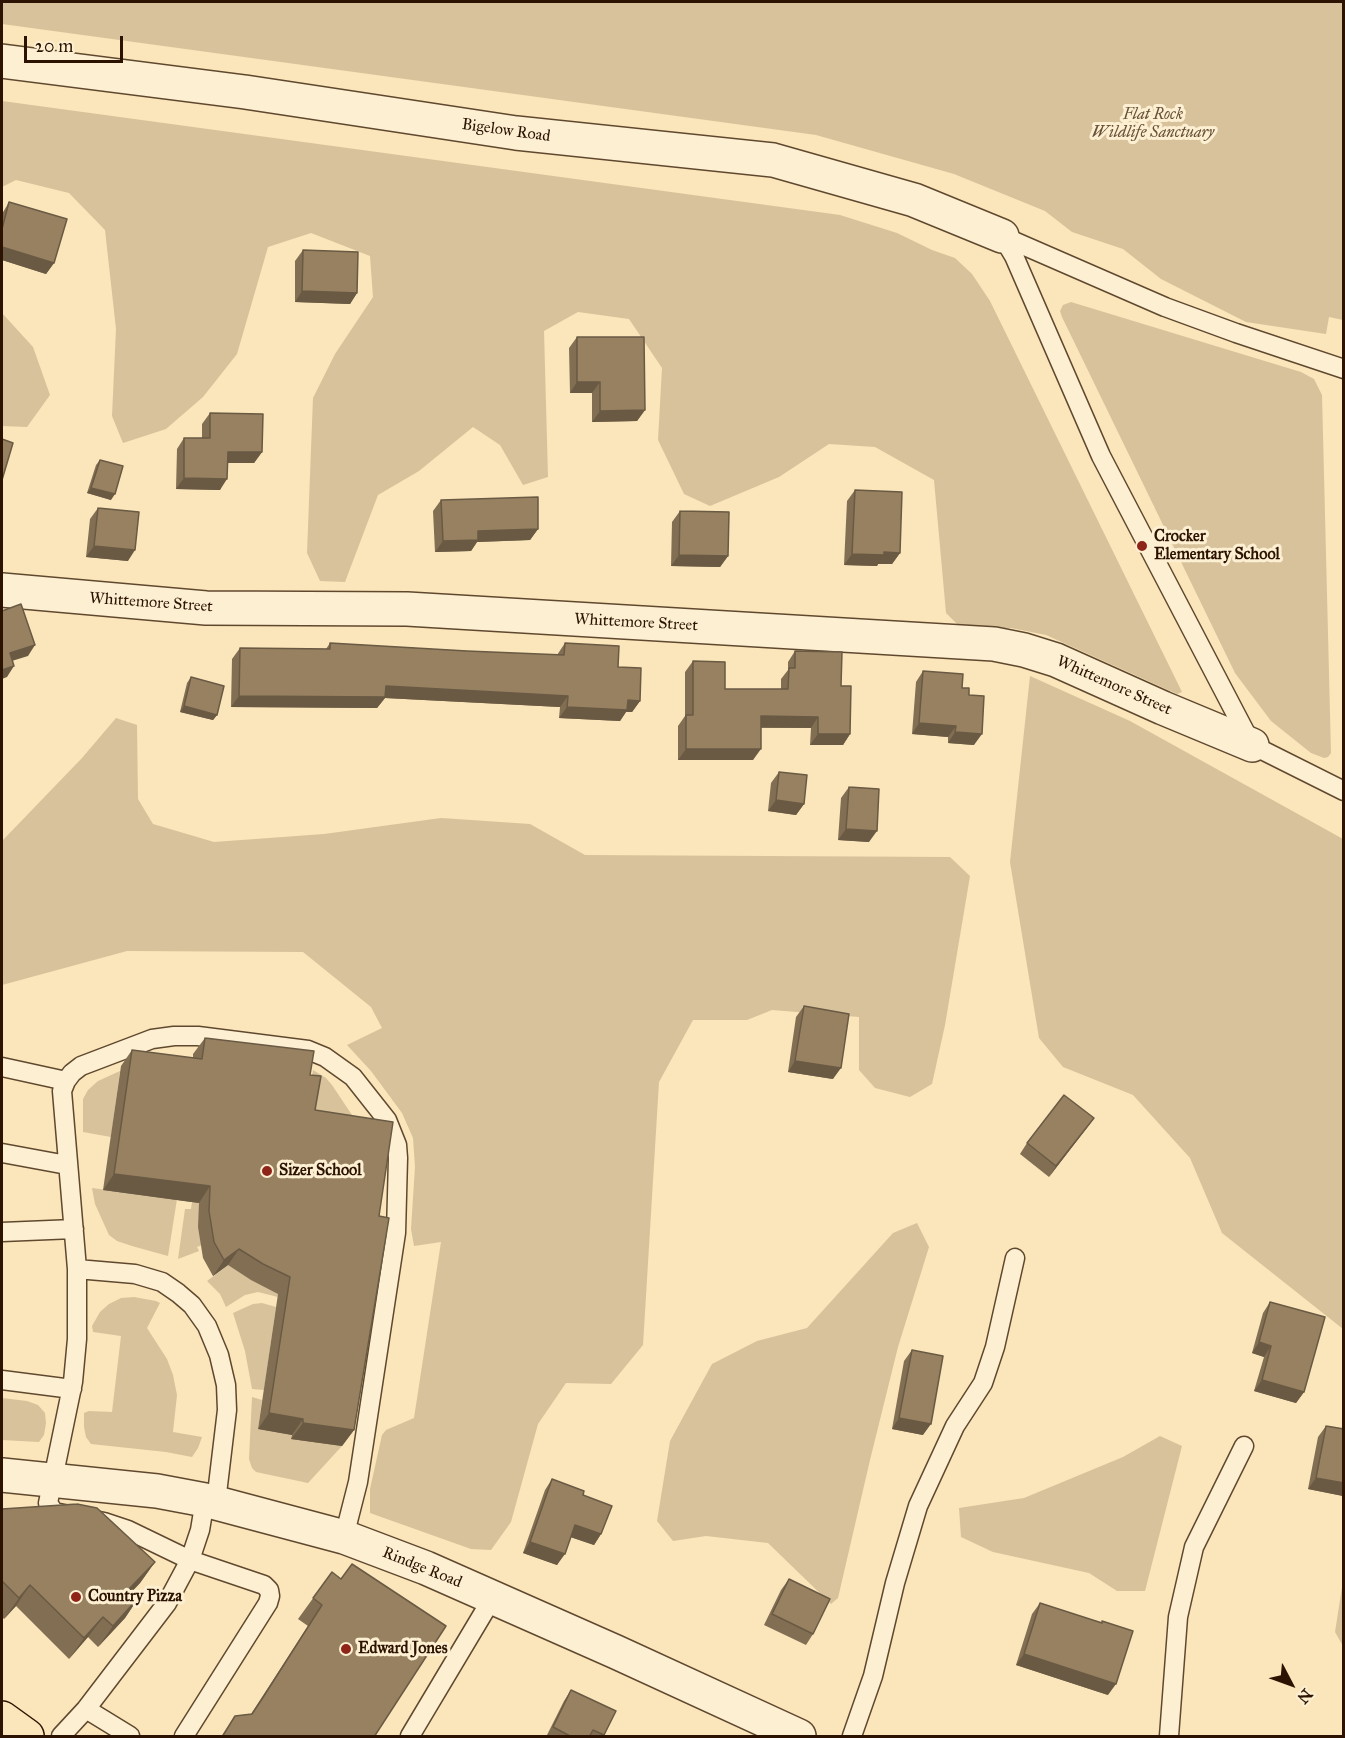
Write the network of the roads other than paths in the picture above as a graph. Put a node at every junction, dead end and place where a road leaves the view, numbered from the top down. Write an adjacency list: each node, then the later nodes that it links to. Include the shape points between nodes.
1 (2, 61): 2 (street, Bigelow Road, via 245,92 516,133 773,160 914,200)
2 (1002, 236): 3 (lane, via 1165,307); 5 (lane, via 1101,456)
3 (1344, 369)
4 (2, 590): 5 (street, Whittemore Street, via 206,608 407,609 994,644 1056,660)
5 (1252, 745): 6 (lane)
6 (1344, 791)
7 (2, 1067): 8 (lane)
8 (66, 1081): 10 (lane, via 62,1104); 20 (lane, via 81,1066 152,1039 198,1036 254,1042 308,1050 325,1057 353,1077 387,1120 397,1145 396,1233 358,1482)
9 (2, 1152): 10 (lane)
10 (67, 1165): 11 (lane)
11 (74, 1229): 12 (lane); 14 (lane)
12 (2, 1232)
13 (1015, 1258): 29 (lane, via 983,1383 955,1426 918,1506 873,1676)
14 (77, 1269): 16 (lane); 19 (lane, via 135,1274 162,1282 192,1305 207,1326 219,1355 227,1410)
15 (2, 1380): 16 (lane)
16 (72, 1389): 18 (lane)
17 (1244, 1446): 30 (lane, via 1194,1547 1178,1617)
18 (19, 1479): 19 (street, Rindge Road, via 157,1491); 21 (lane, via 54,1512 104,1521)
19 (211, 1501): 20 (street, Rindge Road); 21 (lane)
20 (344, 1537): 22 (street, Rindge Road)
21 (190, 1560): 23 (lane, via 168,1603); 26 (lane, via 264,1585 270,1596)
22 (493, 1597): 27 (lane); 28 (street, Rindge Road)
23 (86, 1709): 24 (lane); 25 (lane)
24 (61, 1737)
25 (130, 1737)
26 (184, 1737)
27 (410, 1737)
28 (799, 1737)
29 (852, 1737)
30 (1169, 1737)

